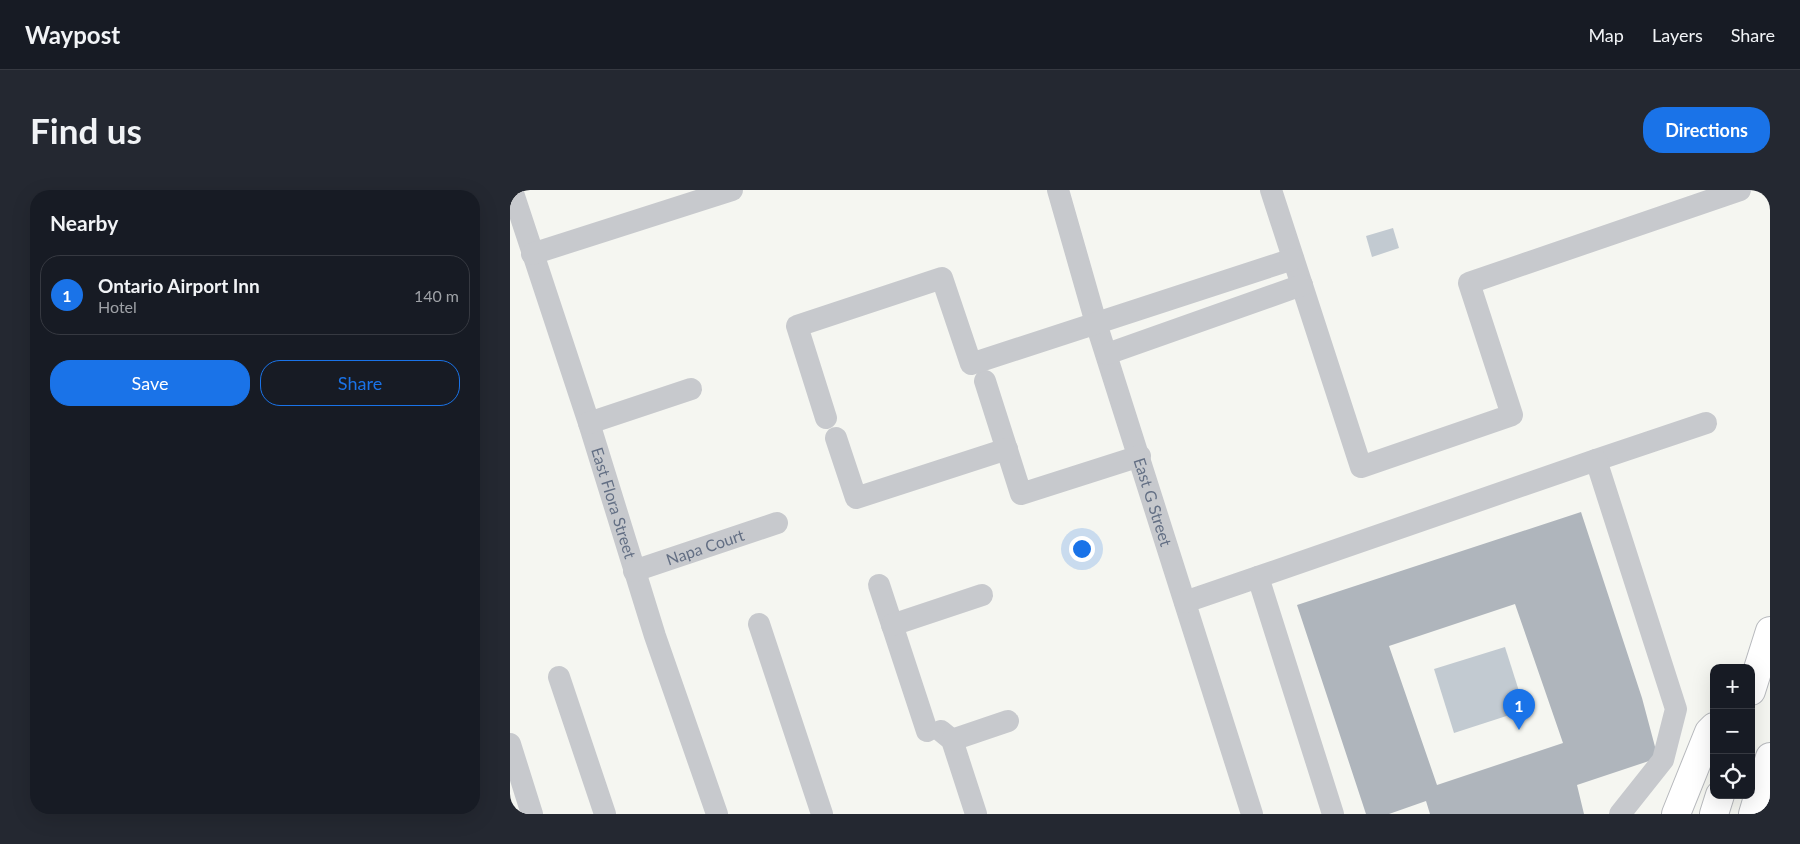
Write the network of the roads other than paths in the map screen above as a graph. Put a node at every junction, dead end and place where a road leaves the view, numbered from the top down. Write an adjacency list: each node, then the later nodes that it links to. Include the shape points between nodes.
1 (512, 190): 6 (street, East Flora Street)
2 (732, 190): 6 (street)
3 (1058, 190): 11 (street, East G Street)
4 (1271, 190): 7 (street)
5 (1740, 190): 9 (street, via 1469,283 1512,415 1361,467)
6 (532, 254): 15 (street, East Flora Street)
7 (1293, 259): 8 (street); 9 (street)
8 (1226, 282): 10 (street); 11 (street)
9 (1302, 285): 10 (street)
10 (1234, 308): 12 (street)
11 (1096, 323): 12 (street, East G Street); 17 (street, via 971,364 942,278 797,326 856,498)
12 (1107, 354): 18 (street, East G Street)
13 (985, 381): 17 (street)
14 (691, 389): 15 (street)
15 (589, 423): 21 (street, East Flora Street)
16 (1706, 423): 19 (street)
17 (1007, 449): 18 (street, via 1021,494)
18 (1140, 456): 25 (street, East G Street)
19 (1596, 460): 22 (street); 44 (street, via 1676,709 1663,760)
20 (777, 523): 21 (street, Napa Court)
21 (634, 572): 39 (street, East Flora Street)
22 (1258, 577): 25 (street); 43 (street)
23 (879, 585): 27 (street)
24 (982, 595): 27 (street)
25 (1185, 602): 42 (street, East G Street)
26 (759, 624): 40 (street)
27 (892, 625): 33 (street)
28 (1770, 631): 30 (highway)
29 (559, 677): 38 (street)
30 (1755, 678)
31 (1008, 720): 33 (street)
32 (1710, 732): 45 (highway)
33 (940, 734): 41 (street)
34 (510, 744): 37 (street)
35 (1770, 757): 47 (highway)
36 (1719, 799): 46 (highway)
37 (532, 814)
38 (604, 814)
39 (717, 814)
40 (822, 814)
41 (976, 814)
42 (1252, 814)
43 (1333, 814)
44 (1620, 814)
45 (1676, 814)
46 (1714, 814)
47 (1752, 814)

